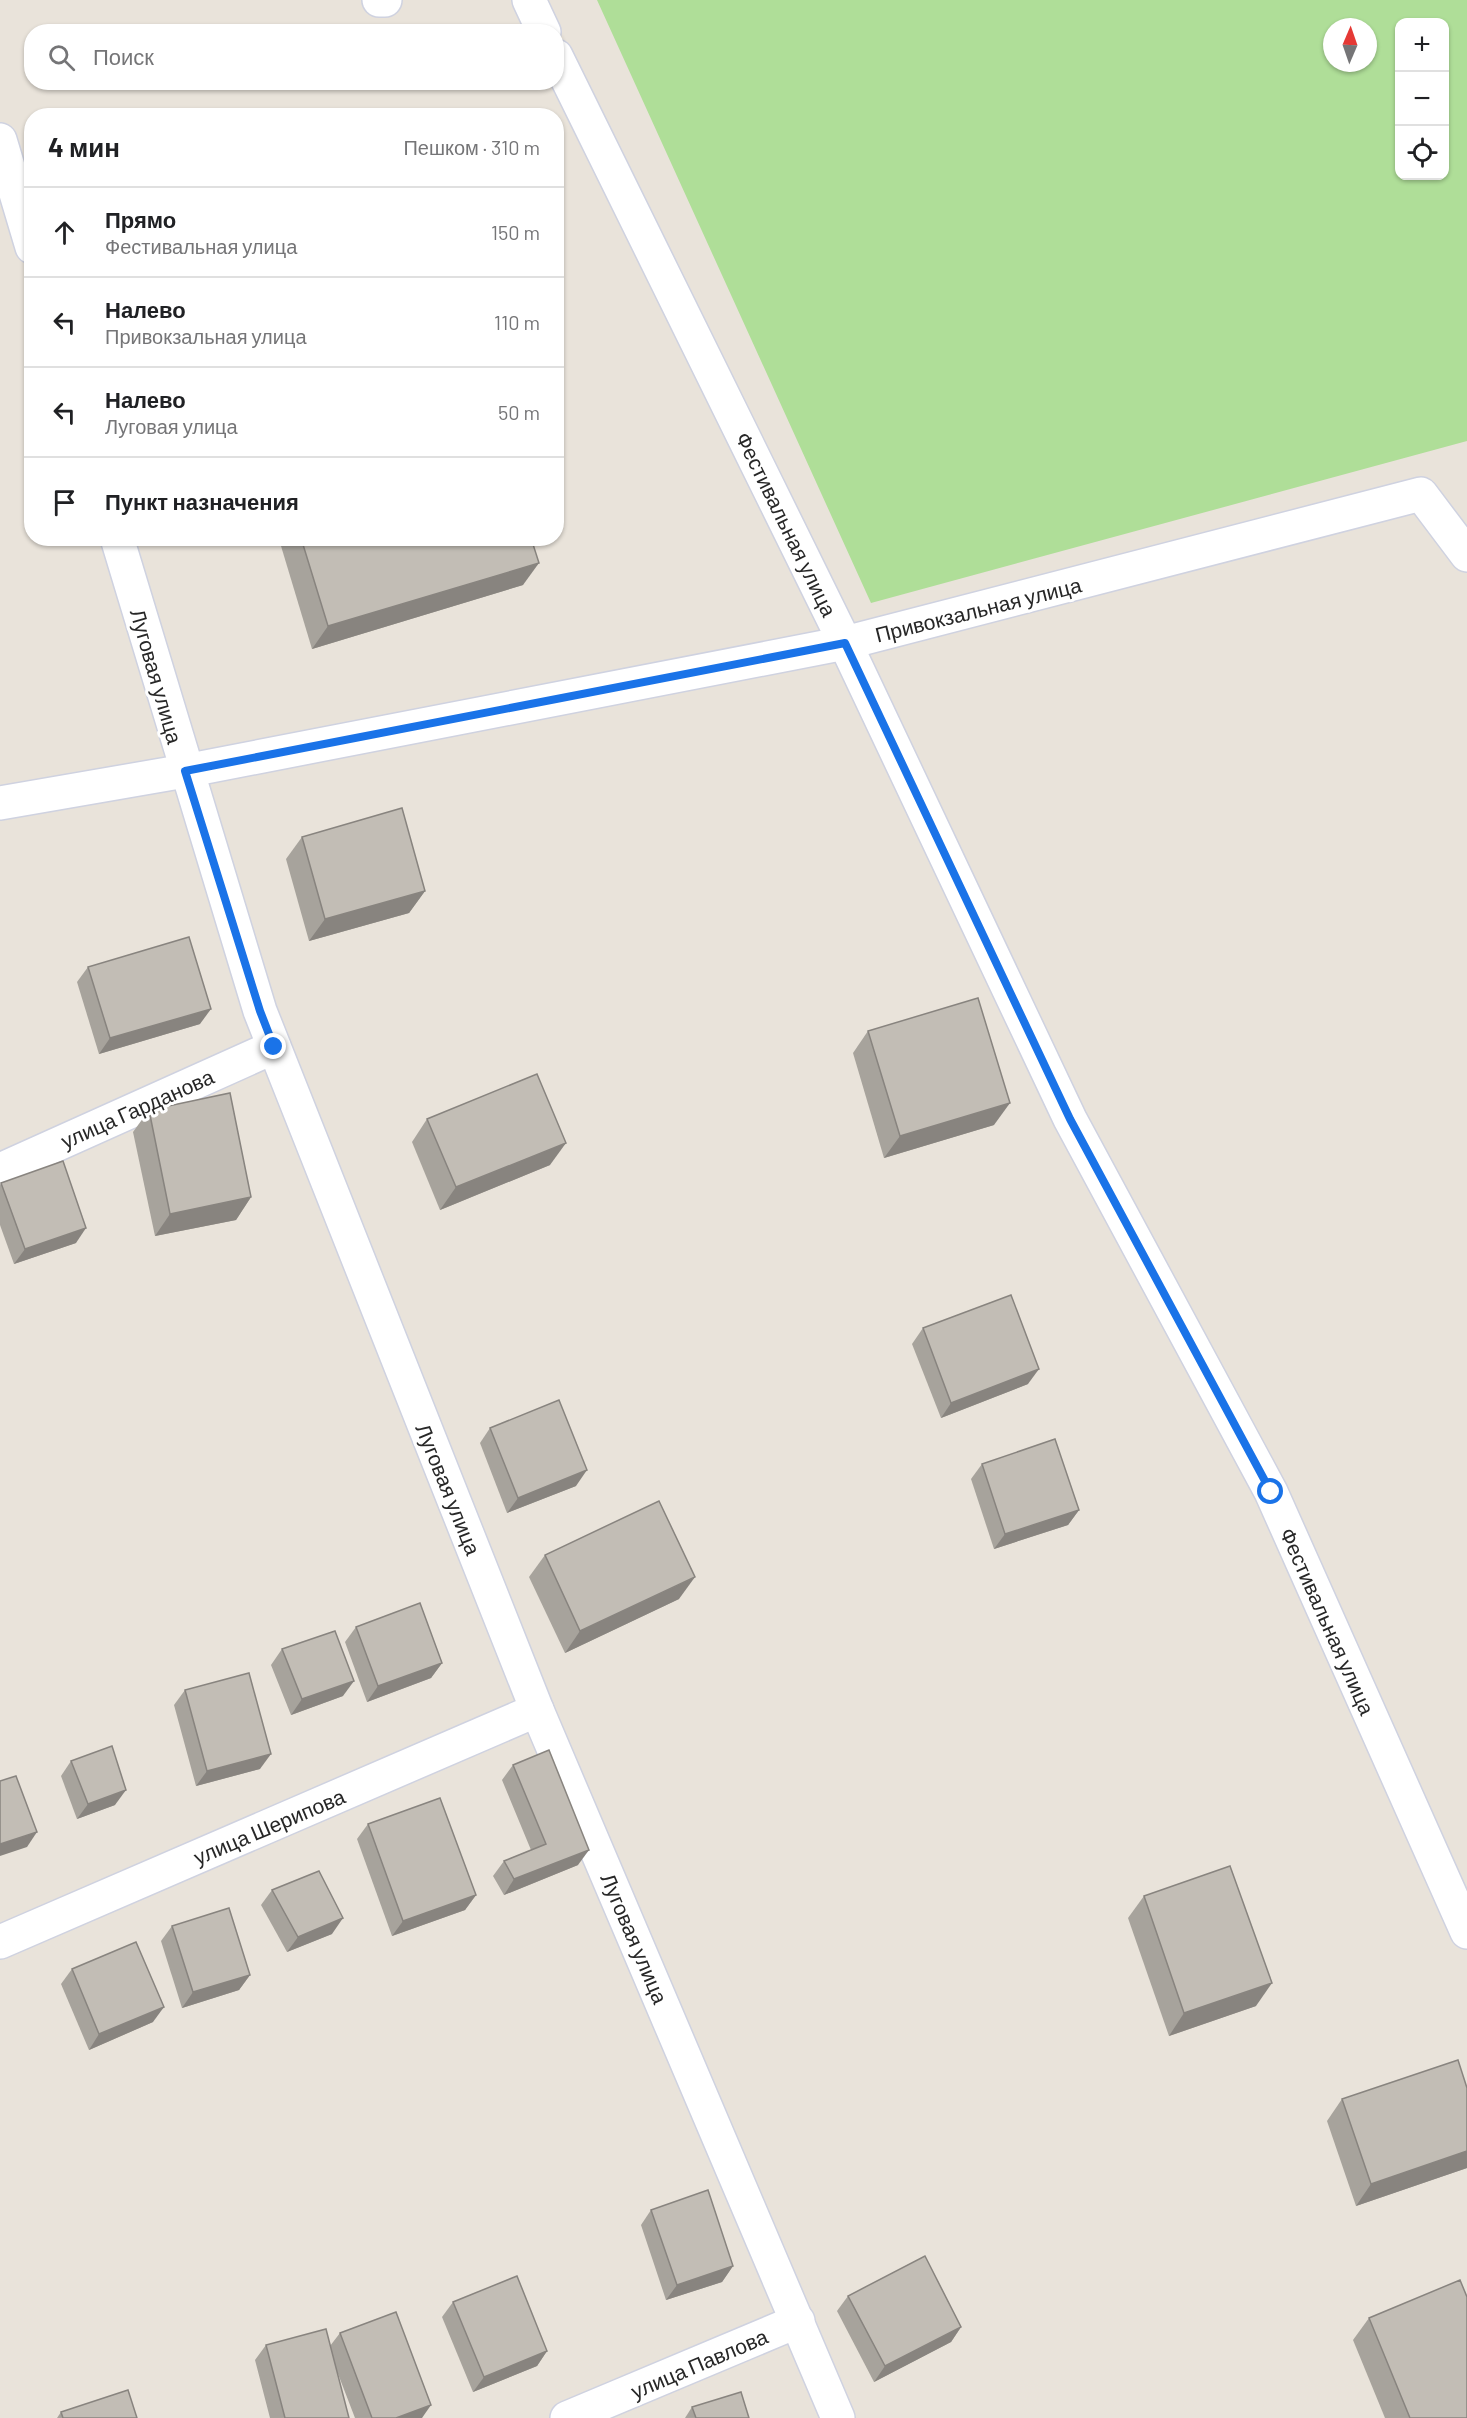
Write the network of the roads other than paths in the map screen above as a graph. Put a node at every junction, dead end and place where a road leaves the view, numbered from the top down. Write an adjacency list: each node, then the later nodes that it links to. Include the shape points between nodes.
1 (380, 0): 2 (street)
2 (385, 0)
3 (529, 0): 4 (street)
4 (540, 24)
5 (564, 72): 10 (street, Фестивальная улица)
6 (0, 140): 7 (street)
7 (24, 220)
8 (119, 546): 11 (street, Луговая улица)
9 (1467, 555): 10 (street, Привокзальная улица, via 1421,494)
10 (845, 643): 11 (street, Привокзальная улица); 16 (street, Фестивальная улица, via 1070,1119 1271,1492)
11 (185, 771): 12 (street, Привокзальная улица); 13 (street, Луговая улица)
12 (0, 803)
13 (274, 1047): 14 (street, улица Гарданова); 15 (street, Луговая улица)
14 (0, 1170)
15 (537, 1710): 17 (street, улица Шерипова); 18 (street, Луговая улица)
16 (1467, 1932)
17 (0, 1942)
18 (798, 2321): 19 (street, улица Павлова); 20 (street, Луговая улица)
19 (567, 2418)
20 (838, 2418)

